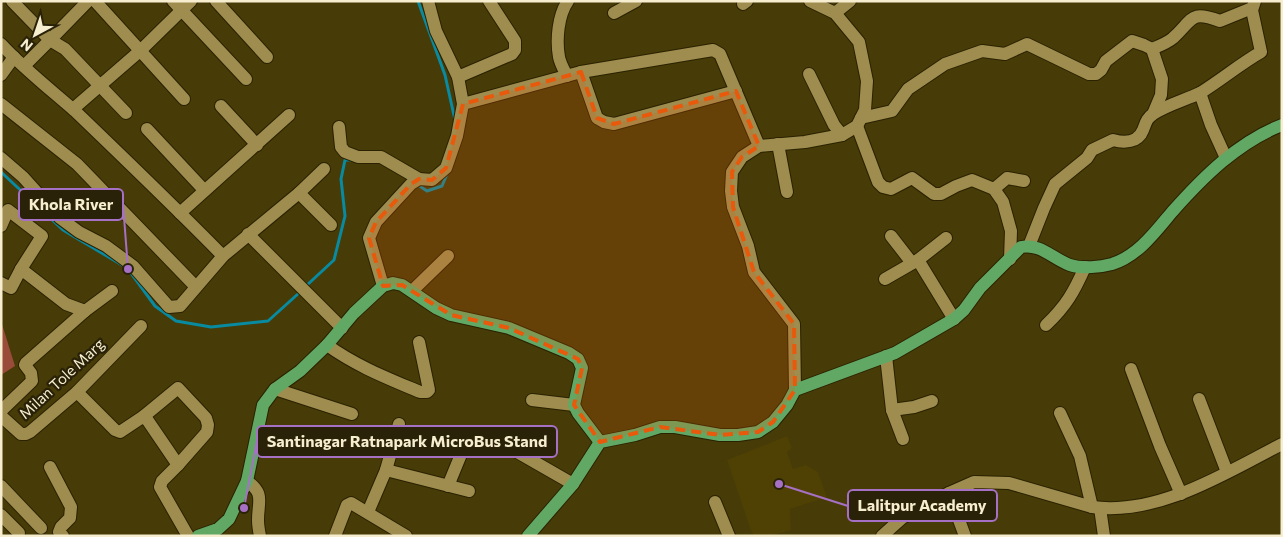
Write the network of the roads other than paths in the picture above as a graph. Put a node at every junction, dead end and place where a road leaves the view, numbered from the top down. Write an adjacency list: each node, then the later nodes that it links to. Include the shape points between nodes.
1 (12, 1): 16 (street)
2 (88, 1): 16 (street)
3 (95, 1): 19 (street)
4 (191, 1): 13 (street)
5 (216, 1): 20 (street)
6 (428, 1): 27 (street, via 436,31)
7 (488, 1): 27 (street, via 515,41 514,50 512,54)
8 (568, 1): 26 (street, via 560,19 558,40 559,58)
9 (636, 1): 14 (street)
10 (810, 1): 15 (street)
11 (850, 1): 15 (street)
12 (1253, 4): 18 (street, via 1220,21 1203,15 1193,17 1171,39); 31 (street, via 1261,52)
13 (177, 6): 19 (street); 28 (street)
14 (614, 13)
15 (835, 13): 40 (street, via 858,42 867,81 865,110)
16 (50, 40): 22 (street); 29 (street, via 65,49)
17 (1, 44): 21 (street)
18 (1152, 49): 38 (street, via 1162,79 1161,95); 40 (street, via 1132,41 1106,61 1096,74 1088,74 1027,44 1005,54 982,51 945,64 908,89 892,111)
19 (140, 50): 29 (street); 32 (street)
20 (267, 57)
21 (14, 58): 22 (street); 25 (street)
22 (24, 66): 36 (street)
23 (581, 72): 26 (street); 30 (street, via 714,50 720,54); 30 (street, via 598,118 614,124)
24 (809, 74): 44 (street)
25 (1, 75)
26 (567, 76): 34 (street)
27 (458, 77): 34 (street)
28 (246, 79)
29 (100, 85): 36 (street); 37 (street)
30 (736, 90): 47 (street)
31 (1200, 93): 38 (street); 49 (street)
32 (184, 99)
33 (1, 104): 73 (street, via 77,164)
34 (463, 104): 51 (street, via 458,136 446,168 432,180)
35 (221, 106): 46 (street)
36 (73, 110): 57 (street)
37 (126, 113)
38 (1152, 114): 63 (street, via 1141,134 1133,141 1122,143 1113,140 1092,150 1087,158 1055,184)
39 (289, 115): 46 (street)
40 (859, 122): 44 (street); 53 (street, via 878,182 883,187 891,189 912,178 934,194 972,180)
41 (1282, 125): 49 (main road)
42 (340, 127): 51 (street, via 341,147 345,152 358,157 380,157)
43 (147, 129): 54 (street)
44 (842, 135): 45 (street)
45 (778, 144): 47 (street); 55 (street)
46 (257, 145): 54 (street)
47 (759, 146): 86 (street, via 742,157 732,172 733,207 754,272 794,324)
48 (1, 158): 73 (street, via 60,218 133,266 169,307 180,306)
49 (1226, 158): 68 (main road, via 1136,250 1110,264)
50 (324, 169): 56 (street)
51 (419, 178): 72 (street, via 376,222 369,238)
52 (1024, 181): 53 (street, via 1007,178)
53 (994, 189): 66 (street, via 1003,202 1011,231)
54 (204, 190): 57 (street)
55 (787, 192)
56 (299, 193): 58 (street); 60 (street)
57 (180, 213): 64 (street)
58 (331, 225)
59 (1, 226): 69 (street, via 8,210 42,236)
60 (248, 234): 64 (street); 80 (street)
61 (891, 236): 67 (street)
62 (946, 238): 67 (street)
63 (1029, 246): 66 (main road, via 1021,247); 68 (main road, via 1071,265)
64 (223, 256): 73 (street)
65 (448, 256): 75 (street)
66 (1010, 259): 77 (main road)
67 (915, 261): 70 (street); 77 (street)
68 (1085, 267): 78 (street, via 1062,310)
69 (21, 269): 71 (street, via 11,288); 76 (street, via 66,304)
70 (885, 279)
71 (1, 283)
72 (384, 286): 75 (main road, via 393,282); 80 (main road)
73 (196, 287)
74 (112, 291): 76 (street)
75 (412, 291): 91 (main road, via 436,308 510,328 578,359 582,368)
76 (85, 311): 93 (street, Milan Tole Marg, via 26,363 33,379)
77 (954, 319): 83 (main road)
78 (1046, 325)
79 (142, 326): 87 (street, Milan Tole Marg)
80 (342, 328): 82 (main road)
81 (419, 342): 82 (street, via 427,392 365,369)
82 (327, 345): 85 (main road)
83 (886, 356): 86 (main road); 92 (street)
84 (1130, 369): 112 (street)
85 (275, 389): 95 (street); 106 (main road, via 263,405)
86 (796, 390): 100 (main road, via 773,422 758,432 720,435 660,427)
87 (77, 392): 96 (street, Milan Tole Marg, via 26,434 21,434); 97 (street, via 120,432)
88 (1199, 398): 105 (street)
89 (532, 400): 91 (street)
90 (932, 401): 92 (street)
91 (574, 405): 100 (main road)
92 (892, 410): 99 (street)
93 (1, 411)
94 (1060, 413): 114 (street, via 1080,456)
95 (352, 414)
96 (1, 416)
97 (144, 416): 102 (street); 102 (street, via 178,388 206,418 206,432)
98 (399, 424): 104 (street)
99 (903, 439)
100 (600, 442): 107 (main road)
101 (1282, 444): 105 (street)
102 (178, 465): 120 (street, via 160,487)
103 (50, 467): 119 (street, via 71,507 70,518 59,532)
104 (386, 470): 108 (street); 115 (street)
105 (1227, 472): 112 (street)
106 (247, 481): 121 (main road, via 229,519 218,529); 122 (street, via 256,488 261,499)
107 (573, 484): 108 (street, via 484,433 462,452); 125 (main road)
108 (448, 486): 109 (street)
109 (469, 491)
110 (3, 492): 117 (street)
111 (949, 493): 114 (street, via 974,482 1009,482); 127 (street, via 902,518); 128 (street)
112 (1181, 494): 114 (street, via 1133,506)
113 (715, 502): 126 (street)
114 (1096, 507): 129 (street)
115 (368, 512): 123 (street, via 351,503 347,505); 124 (street)
116 (1, 515): 118 (street)
117 (41, 528)
118 (19, 533)
119 (63, 536)
120 (188, 536)
121 (198, 536)
122 (260, 536)
123 (335, 536)
124 (406, 536)
125 (528, 536)
126 (729, 536)
127 (882, 536)
128 (965, 536)
129 (1104, 536)

